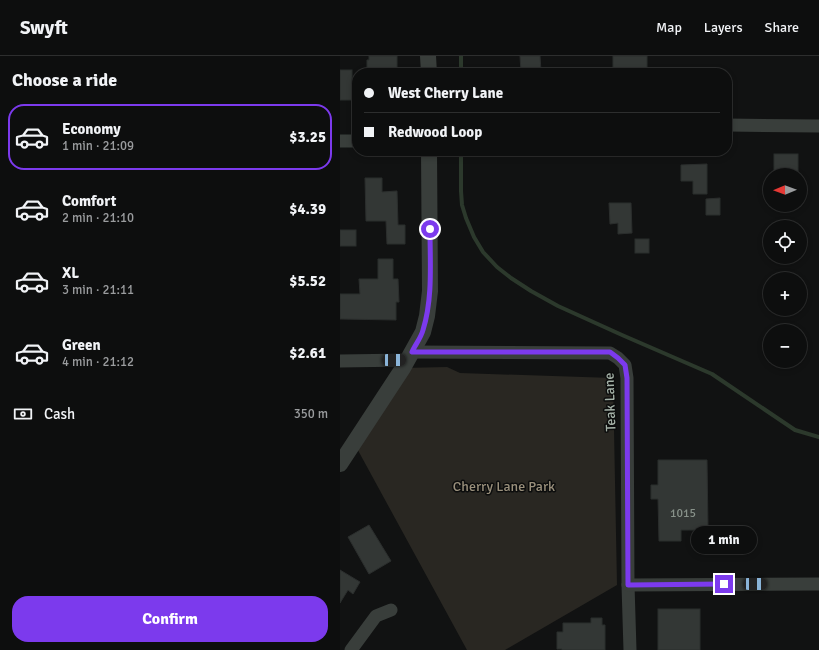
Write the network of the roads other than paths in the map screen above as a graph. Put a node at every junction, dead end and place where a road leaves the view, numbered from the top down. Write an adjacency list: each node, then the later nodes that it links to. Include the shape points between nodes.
1 (428, 56): 2 (street)
2 (428, 68)
3 (732, 125): 4 (street)
4 (819, 126)
5 (340, 141): 6 (street)
6 (352, 141)
7 (429, 156): 8 (street, via 430,291 423,332)
8 (409, 356): 9 (street, Teak Lane); 10 (street); 12 (street, Teak Lane, via 610,352 625,365)
9 (340, 361)
10 (340, 464)
11 (819, 584): 12 (street)
12 (628, 585): 15 (street, Teak Lane)
13 (391, 610): 14 (street, via 376,616)
14 (351, 650)
15 (630, 650)

